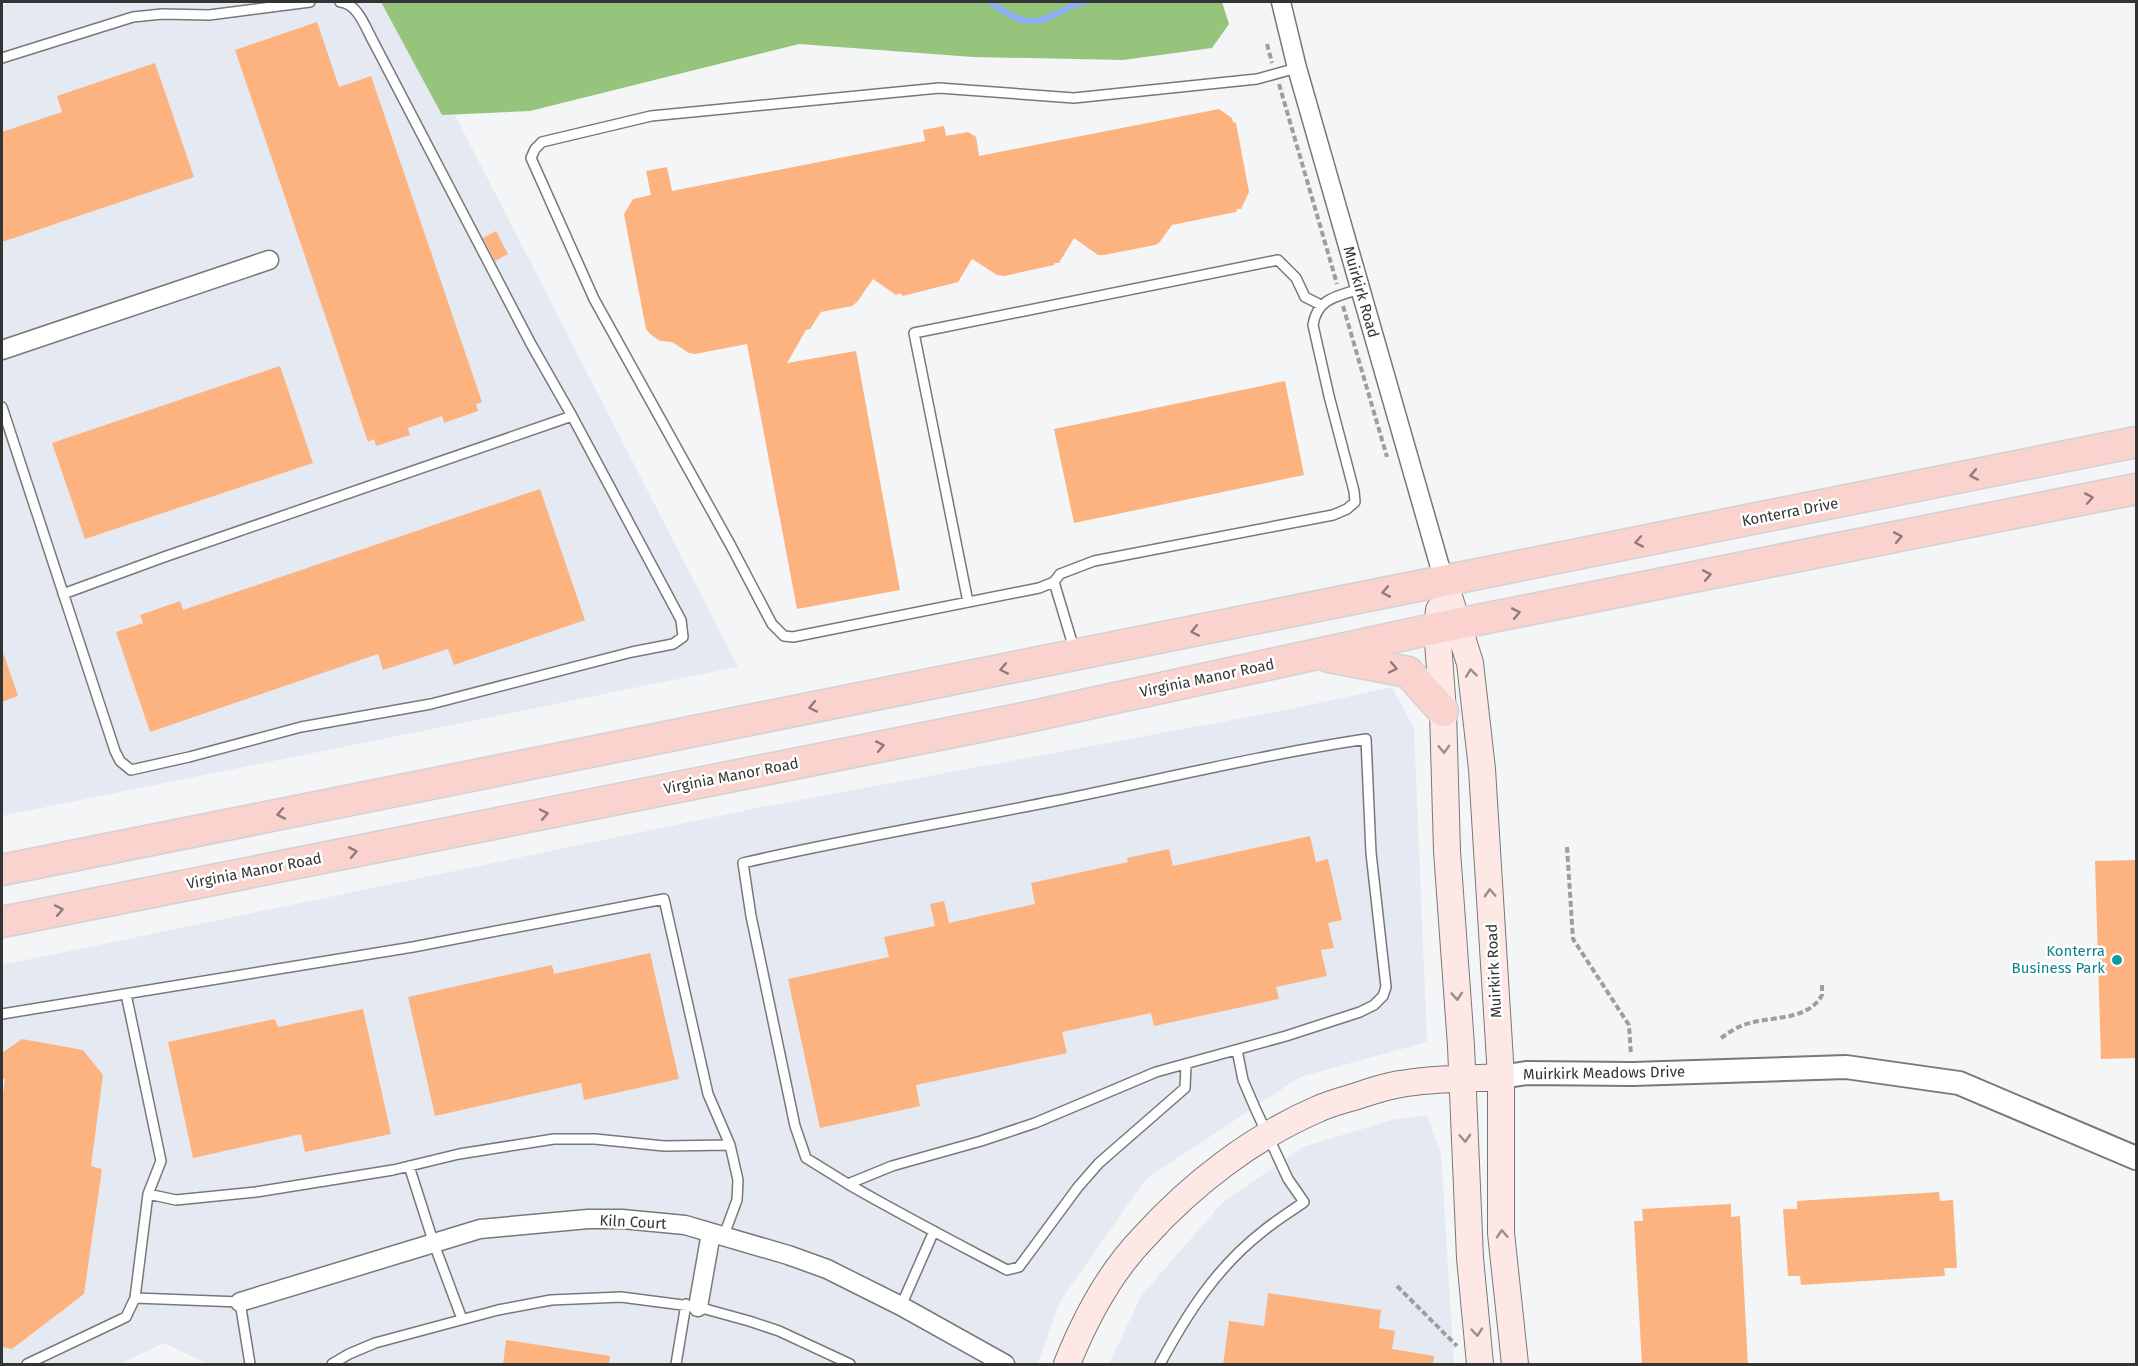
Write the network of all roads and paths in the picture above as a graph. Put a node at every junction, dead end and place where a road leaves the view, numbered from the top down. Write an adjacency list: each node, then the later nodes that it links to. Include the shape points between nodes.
1 (310, 2): 6 (lane, via 210,15 133,17)
2 (340, 2): 16 (lane, via 348,2 361,19)
3 (1281, 2): 7 (street, Muirkirk Road)
4 (1267, 44): 5 (path)
5 (1270, 56)
6 (2, 58)
7 (1297, 68): 11 (street, Muirkirk Road); 23 (lane, via 1257,79 1074,98 939,88 651,116 553,138 535,148 531,158 594,299 772,624 784,636 793,637)
8 (1280, 88): 10 (path)
9 (269, 260): 14 (street)
10 (1334, 274)
11 (1360, 289): 12 (lane); 20 (street, Muirkirk Road)
12 (1322, 305): 21 (lane, via 1315,313 1313,325 1355,502 1334,514 1094,561 1060,574); 23 (lane, via 1305,297 1296,278 1278,260 914,333)
13 (1346, 315): 18 (path)
14 (2, 350)
15 (2, 407): 22 (lane)
16 (572, 416): 22 (lane); 22 (lane, via 681,620 683,637 673,644 431,704 302,726 131,770 115,751)
17 (2136, 442): 20 (main road, Konterra Drive, one-way to 20)
18 (1388, 460)
19 (2136, 489): 24 (main road, one-way to 19)
20 (1444, 581): 24 (main road, Muirkirk Road); 25 (main road, one-way to 25)
21 (1054, 582): 23 (lane); 25 (lane)
22 (63, 594)
23 (968, 602)
24 (1448, 626): 26 (main road, Virginia Manor Road); 27 (main road, Muirkirk Road); 38 (main road, Muirkirk Road, one-way to 24, via 1482,769 1470,663)
25 (1075, 655): 29 (main road, one-way to 29)
26 (1314, 655): 27 (main road, one-way to 27, via 1408,672); 30 (main road, Virginia Manor Road, one-way to 26, via 1014,720)
27 (1443, 711): 39 (main road, Muirkirk Road, one-way to 39, via 1447,851)
28 (1566, 847): 37 (path, via 1573,939 1629,1025)
29 (2, 870)
30 (2, 922)
31 (1822, 985): 34 (path, via 1819,1001 1810,1008 1741,1026)
32 (126, 994): 33 (lane); 41 (lane, via 413,947 664,898 708,1094); 45 (lane, via 161,1161)
33 (2, 1014)
34 (1721, 1038)
35 (1237, 1050): 36 (lane); 40 (lane, via 1243,1080); 44 (lane, via 1360,1012 1383,996 1386,987 1371,854 1366,739 743,863 750,916 795,1126 806,1158)
36 (1186, 1065): 44 (lane, via 1156,1072 1035,1123 892,1166); 46 (lane, via 1185,1088 1099,1163 1019,1267 1007,1270)
37 (1633, 1074): 38 (street, Muirkirk Meadows Drive, via 1526,1073); 42 (street, Muirkirk Meadows Drive, via 1846,1067 1959,1083)
38 (1501, 1077): 39 (main road, Muirkirk Meadows Drive); 65 (main road, Muirkirk Road, one-way to 38, via 1502,1233)
39 (1462, 1079): 40 (main road, Muirkirk Meadows Drive, via 1376,1090 1320,1108); 64 (main road, Muirkirk Road, one-way to 64, via 1470,1258)
40 (1269, 1135): 62 (main road, Muirkirk Meadows Drive, via 1229,1160 1143,1237 1093,1309); 63 (lane, via 1288,1179 1304,1202 1262,1231 1219,1272 1196,1301)
41 (730, 1146): 43 (lane, via 554,1139); 47 (lane, via 738,1200)
42 (2136, 1158)
43 (409, 1166): 45 (lane, via 256,1192 176,1200); 48 (lane)
44 (848, 1184): 46 (lane)
45 (148, 1194): 50 (lane)
46 (934, 1231): 53 (lane)
47 (718, 1234): 48 (street, Kiln Court, via 685,1225 588,1219 480,1229); 52 (street); 53 (street, Kiln Court, via 827,1269)
48 (434, 1244): 51 (street, Kiln Court); 54 (lane)
49 (1397, 1286): 55 (path)
50 (135, 1298): 51 (lane); 56 (lane, via 126,1317)
51 (240, 1302): 57 (lane)
52 (692, 1306): 54 (lane, via 621,1297 551,1300); 59 (lane); 60 (lane, via 779,1331)
53 (901, 1306): 61 (street, Kiln Court)
54 (462, 1319): 58 (lane, via 375,1343)
55 (1459, 1348)
56 (27, 1365)
57 (250, 1365)
58 (332, 1365)
59 (676, 1365)
60 (850, 1365)
61 (1005, 1365)
62 (1067, 1365)
63 (1160, 1365)
64 (1480, 1365)
65 (1515, 1365)

